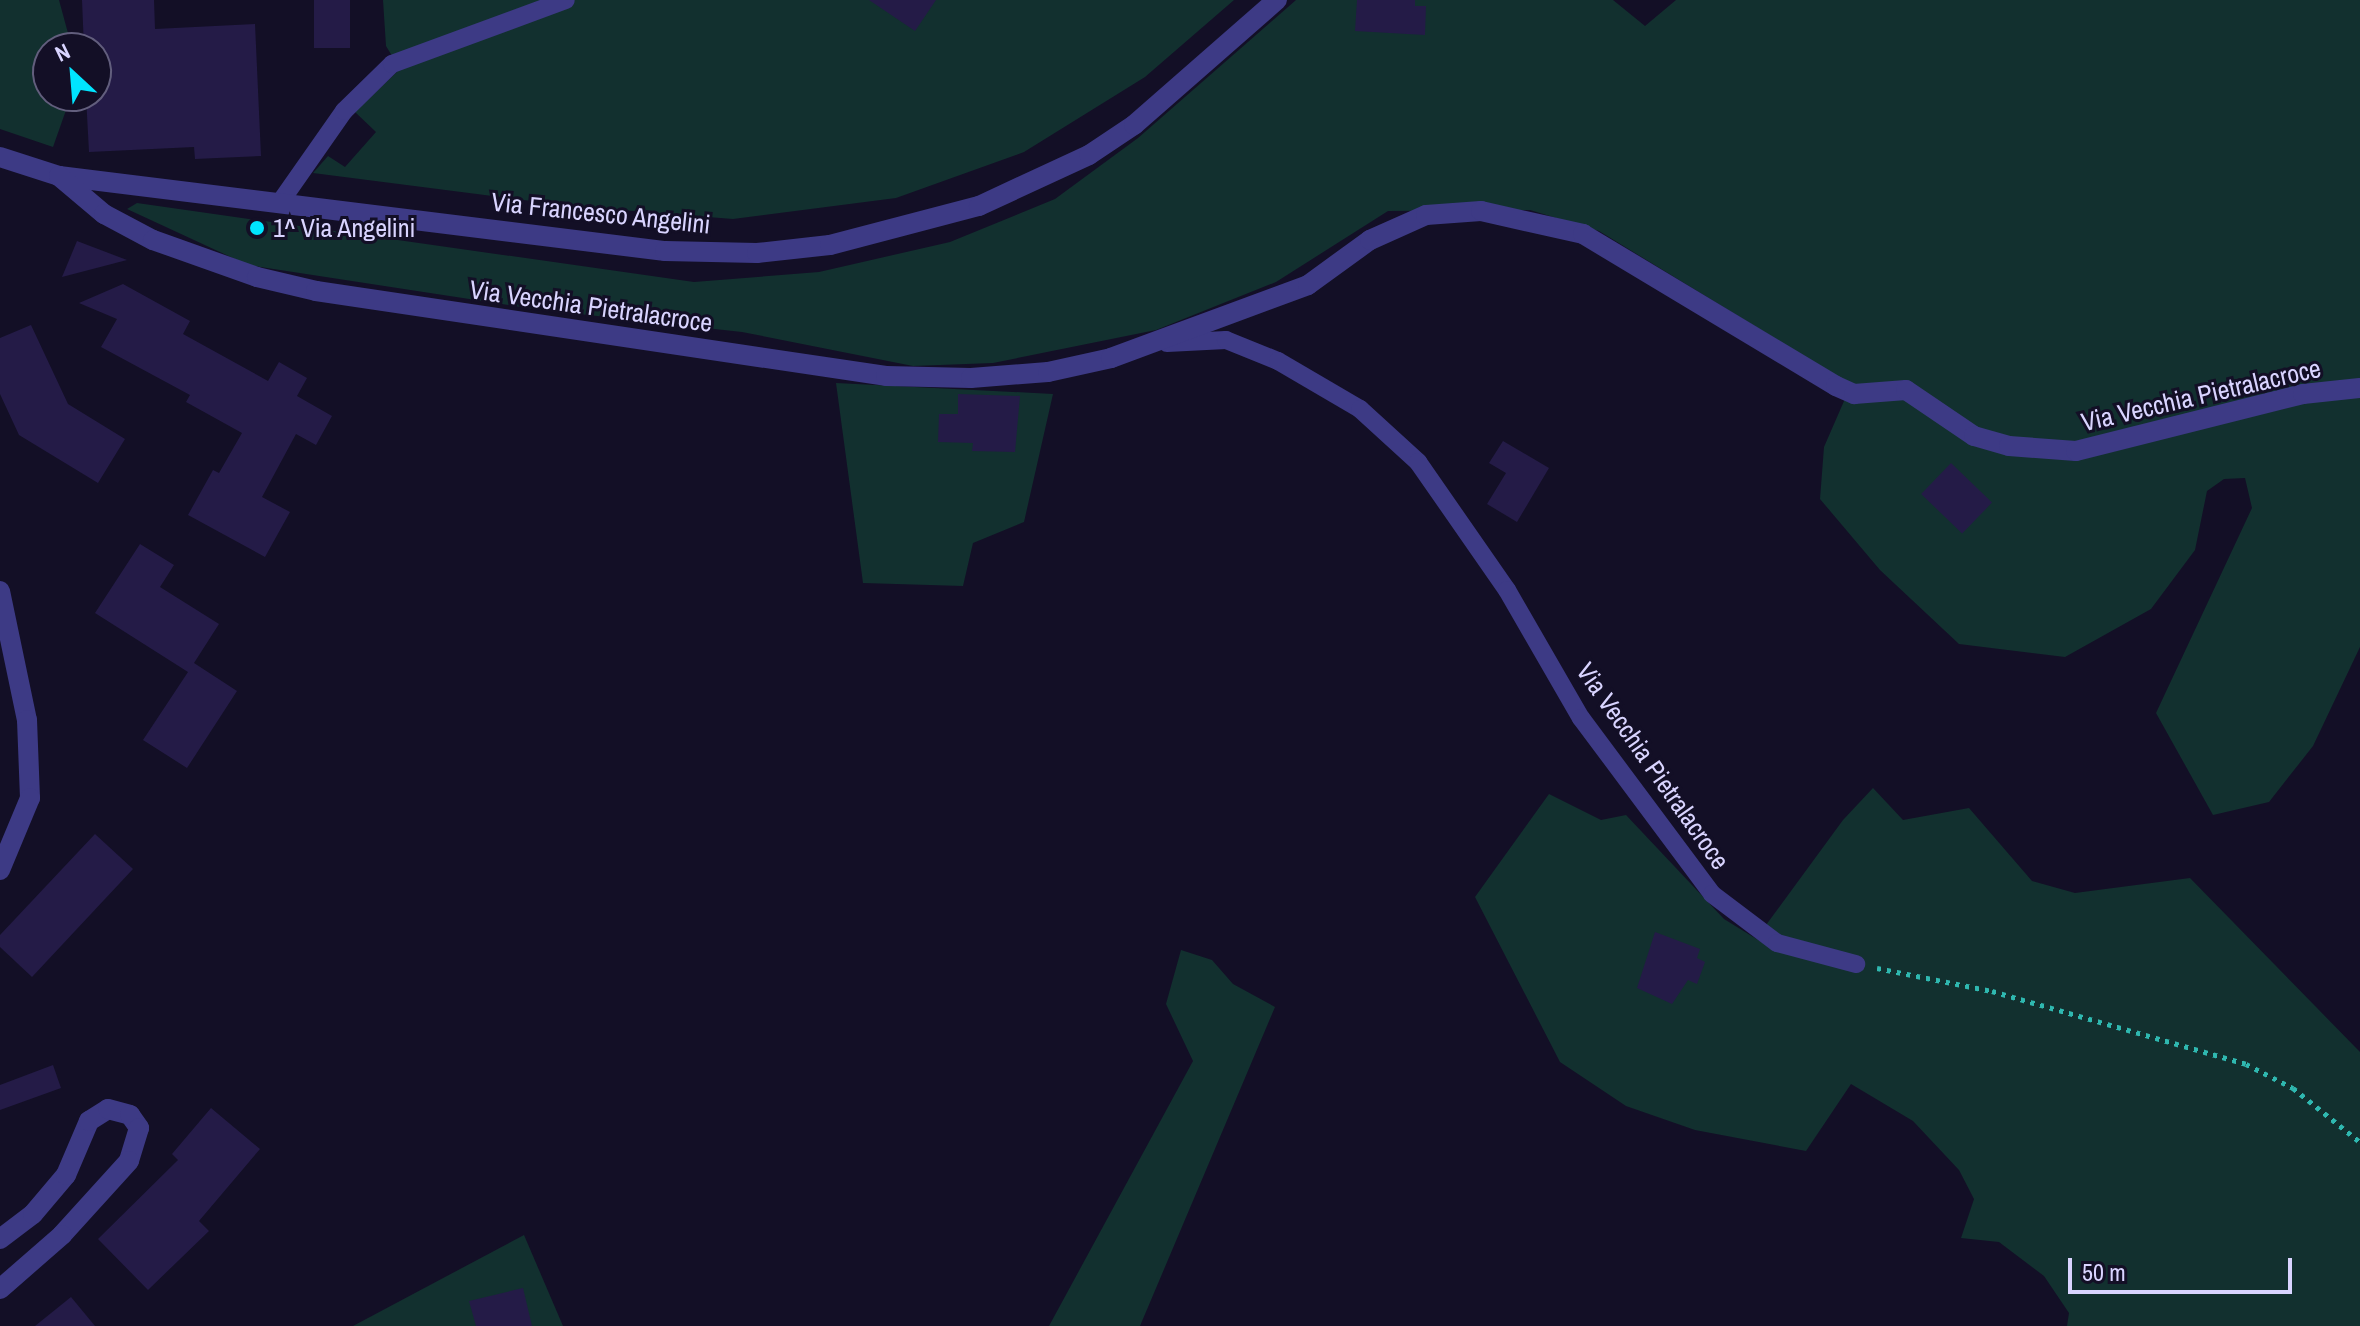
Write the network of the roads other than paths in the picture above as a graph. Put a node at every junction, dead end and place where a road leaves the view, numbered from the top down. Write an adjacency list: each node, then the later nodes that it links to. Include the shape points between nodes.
1 (566, 0): 5 (lane, via 392,64 344,111)
2 (1277, 0): 5 (street, Via Francesco Angelini, via 1134,125 1089,155 979,206 830,245 757,253 665,251)
3 (0, 157): 4 (street, Via Francesco Angelini)
4 (59, 176): 5 (street, Via Francesco Angelini); 6 (street, Via Vecchia Pietralacroce, via 104,214 153,240 257,277 316,291 886,376 971,378 1048,372)
5 (281, 201)
6 (1140, 347): 7 (street, Via Vecchia Pietralacroce, via 1308,285 1370,240 1426,215 1481,211 1583,234 1836,386 1854,394 1906,390 1974,436 2009,446 2085,450 2128,434 2303,394); 10 (lane, Via Vecchia Pietralacroce, via 1226,340 1278,361 1360,409 1418,462 1507,590 1581,718 1712,894 1777,943)
7 (2360, 388)
8 (0, 591): 9 (street, via 27,720 30,798)
9 (0, 870)
10 (1856, 964)
11 (0, 1239): 12 (street, via 33,1214 66,1175 89,1121 108,1109 130,1115 139,1128 129,1161 62,1235)
12 (0, 1289)

